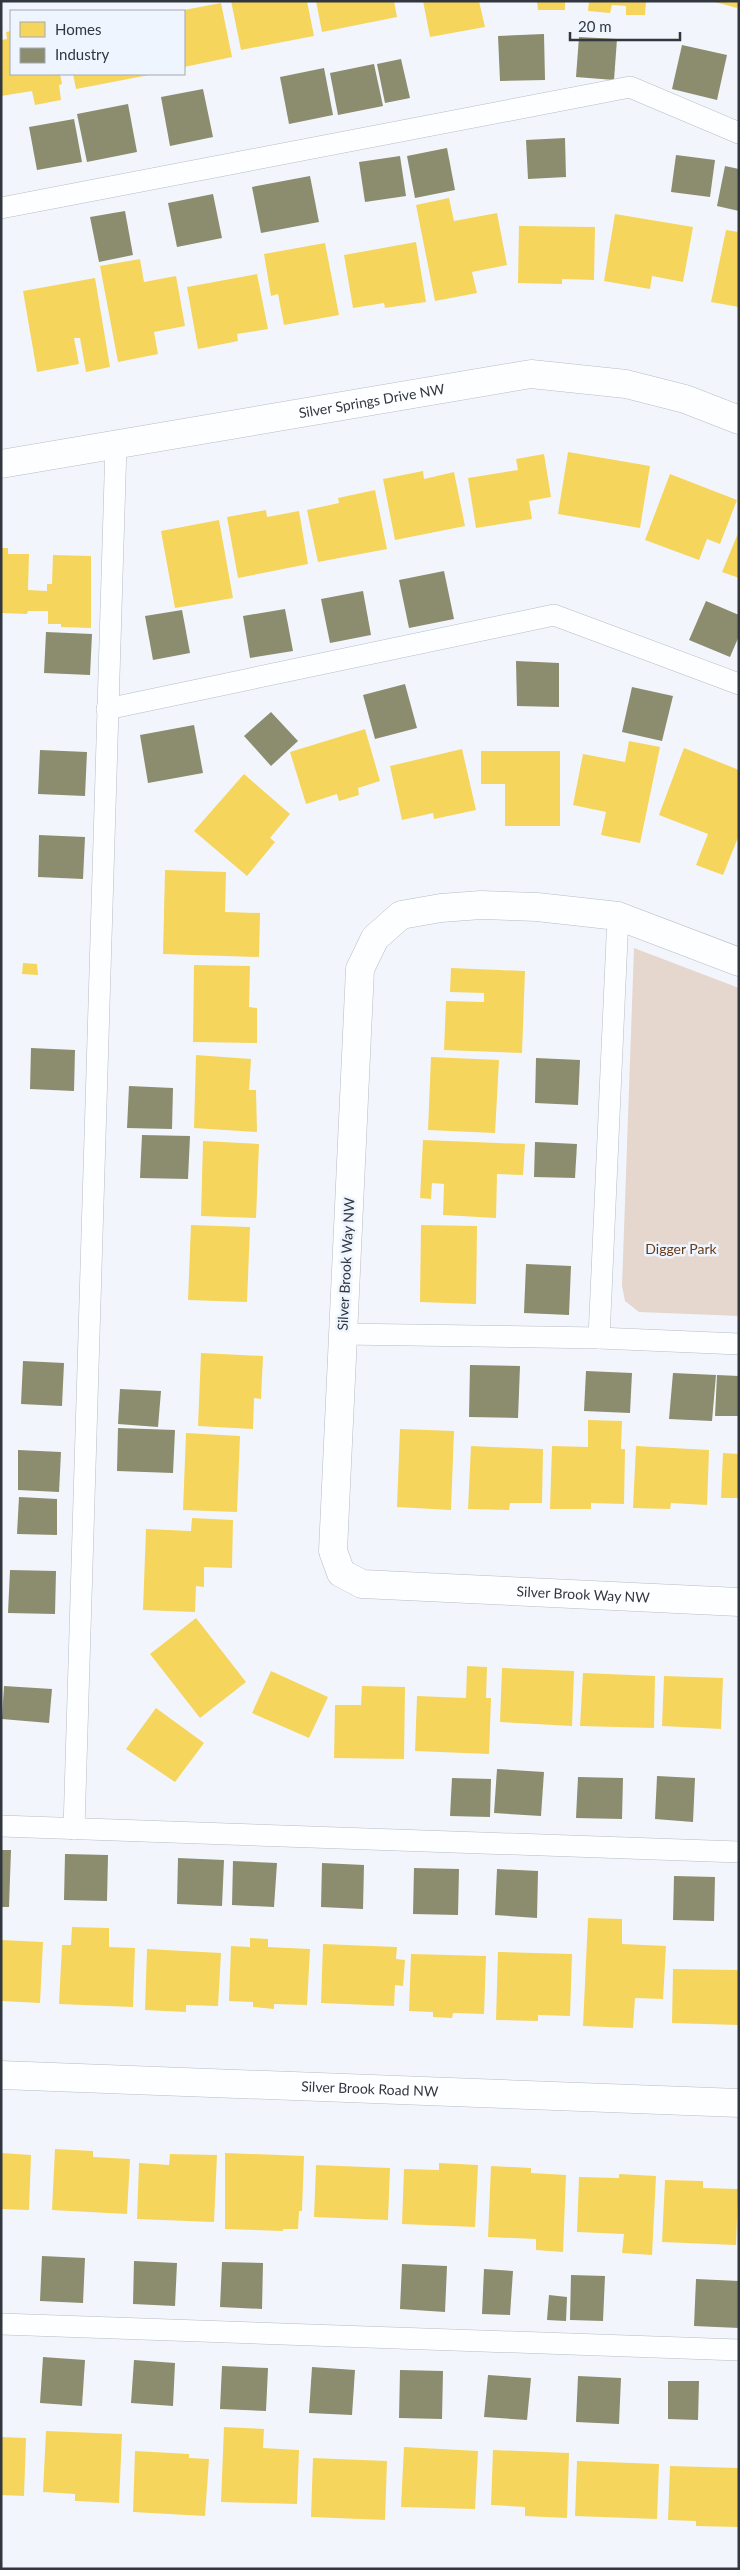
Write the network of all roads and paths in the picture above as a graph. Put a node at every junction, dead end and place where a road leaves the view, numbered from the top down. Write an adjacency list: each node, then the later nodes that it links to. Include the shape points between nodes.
1 (739, 133): 2 (lane, via 630,87)
2 (1, 208)
3 (739, 420): 4 (street, Silver Springs Drive NW, via 685,400 626,384 531,374)
4 (116, 445): 5 (street, Silver Springs Drive NW); 7 (lane)
5 (1, 464)
6 (739, 684): 7 (lane, via 554,615)
7 (107, 708): 15 (lane)
8 (618, 916): 9 (street, Silver Brook Way NW); 10 (street, Silver Brook Way NW, via 537,907 481,905 441,908 401,915 375,938 360,969); 11 (lane)
9 (739, 962)
10 (342, 1334): 11 (lane); 13 (street, Silver Brook Way NW, via 333,1552 341,1573 362,1584 410,1588)
11 (599, 1338): 12 (lane)
12 (739, 1344)
13 (739, 1602)
14 (1, 1826): 15 (lane)
15 (74, 1828): 16 (lane)
16 (739, 1852)
17 (1, 2075): 18 (street, Silver Brook Road NW)
18 (739, 2103)
19 (1, 2324): 20 (lane)
20 (739, 2350)

